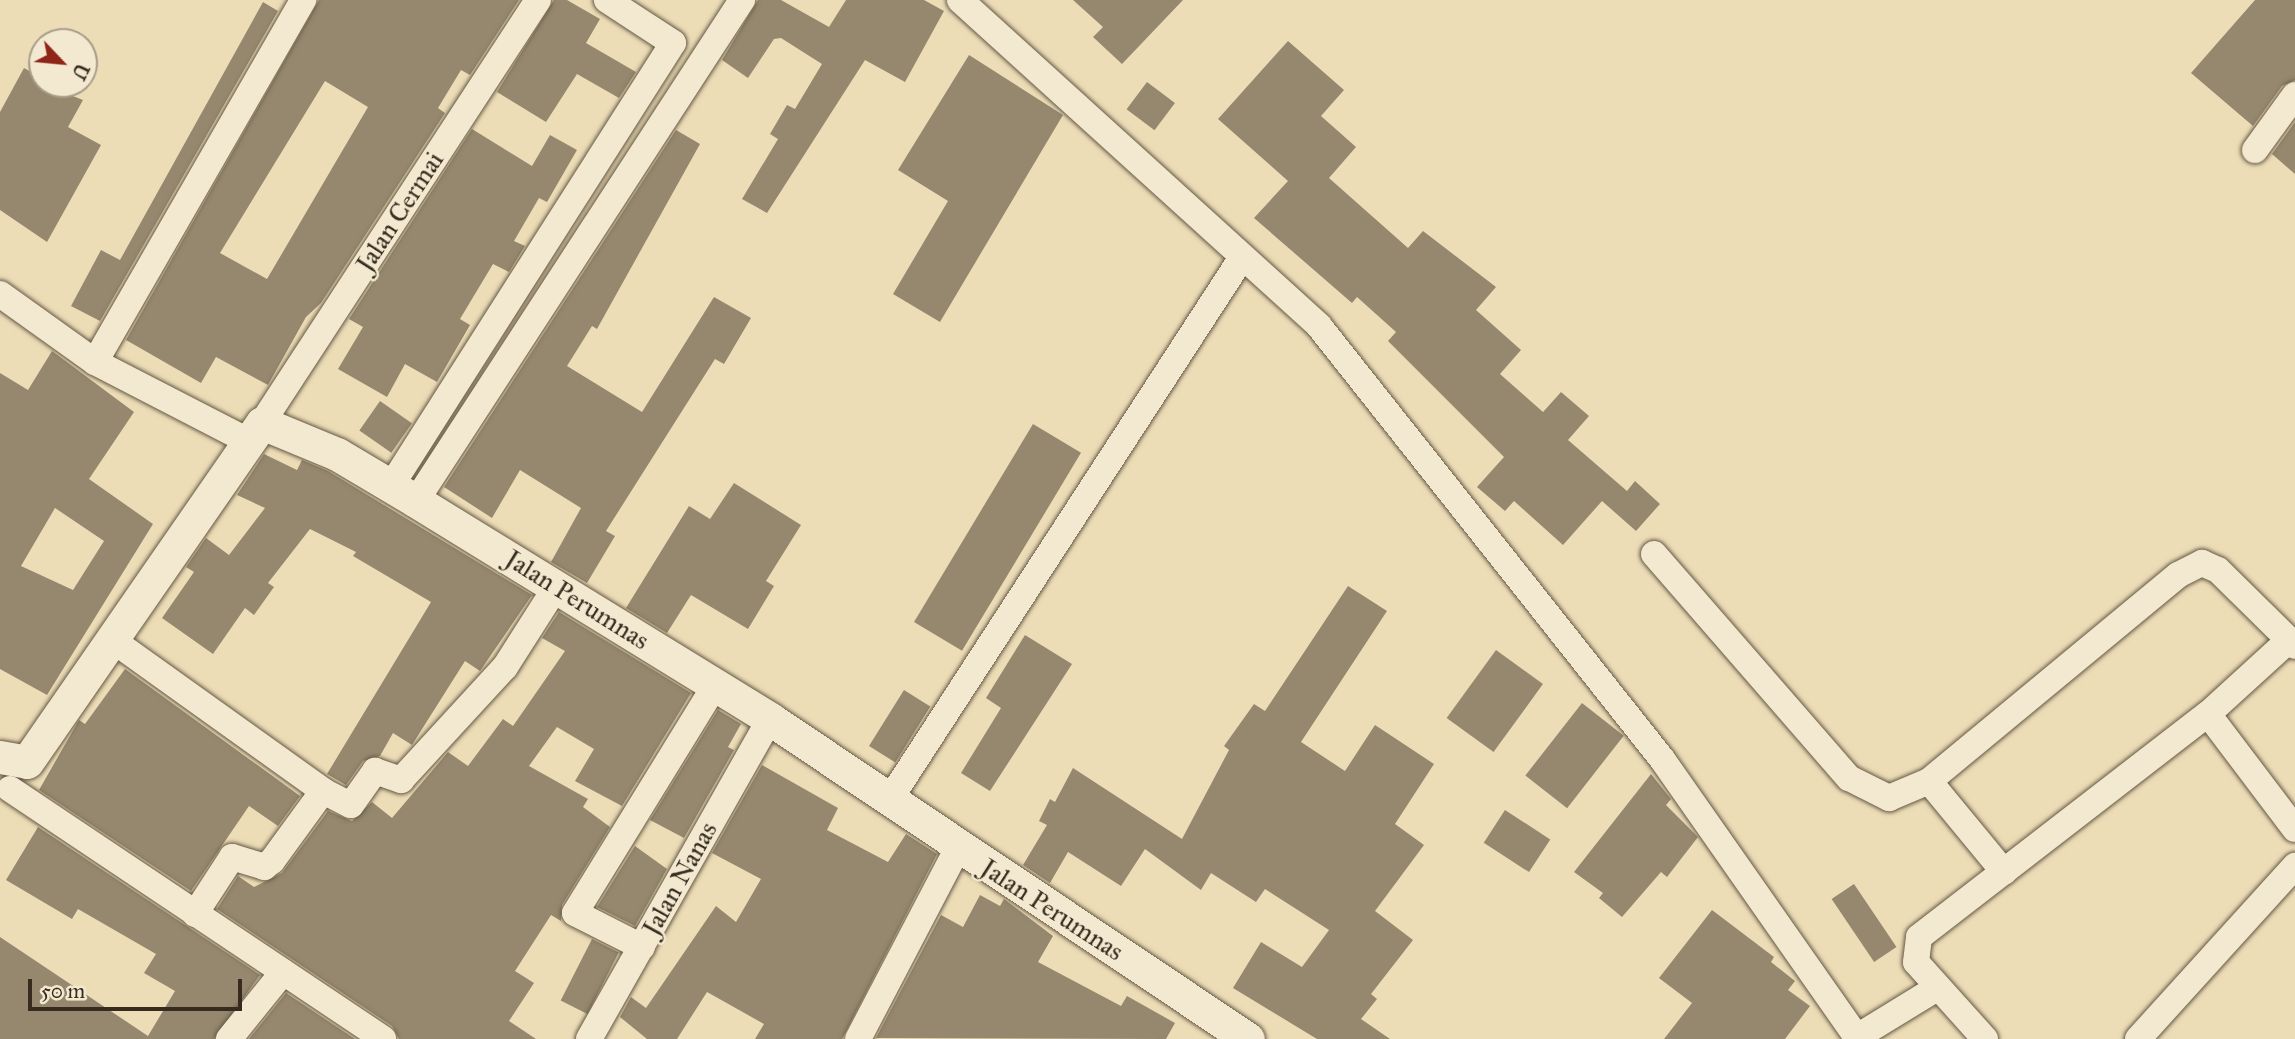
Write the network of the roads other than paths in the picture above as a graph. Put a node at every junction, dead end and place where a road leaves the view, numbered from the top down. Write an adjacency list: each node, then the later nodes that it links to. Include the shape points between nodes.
1 (303, 0): 10 (street)
2 (538, 0): 11 (street, Jalan Cermai)
3 (607, 0): 12 (street, via 673,43)
4 (742, 0): 12 (street)
5 (960, 0): 8 (street)
6 (2295, 95): 7 (street)
7 (2255, 150)
8 (1241, 259): 23 (street); 32 (street, via 1319,326 1475,518 1661,760)
9 (0, 295): 10 (street)
10 (95, 362): 11 (street)
11 (255, 432): 12 (street, Jalan Perumnas, via 337,454); 15 (street)
12 (404, 493): 14 (street, Jalan Perumnas)
13 (1654, 554): 21 (street, via 1849,778 1889,798)
14 (556, 587): 17 (street, Jalan Perumnas); 22 (street, via 505,667 401,780 375,771 351,805)
15 (111, 639): 20 (street); 22 (street)
16 (2292, 643): 18 (street); 21 (street, via 2218,570 2196,564 2008,710)
17 (715, 685): 19 (street, Jalan Perumnas); 29 (street, via 575,913)
18 (2208, 715): 24 (street); 27 (street)
19 (770, 719): 23 (street, Jalan Perumnas); 29 (street, Jalan Nanas)
20 (9, 778): 28 (street)
21 (1929, 780): 27 (street)
22 (323, 791): 28 (street, via 264,867 232,857)
23 (890, 799): 25 (street, Jalan Perumnas)
24 (2295, 829)
25 (958, 848): 36 (street); 37 (street, Jalan Perumnas)
26 (2295, 866): 39 (street)
27 (2004, 872): 31 (street, via 1919,937 1916,962)
28 (195, 914): 30 (street)
29 (642, 947): 35 (street, Jalan Nanas)
30 (283, 972): 33 (street); 34 (street)
31 (1937, 988): 32 (street); 38 (street)
32 (1856, 1038)
33 (229, 1039)
34 (383, 1039)
35 (589, 1039)
36 (858, 1039)
37 (1248, 1039)
38 (1985, 1039)
39 (2138, 1039)

